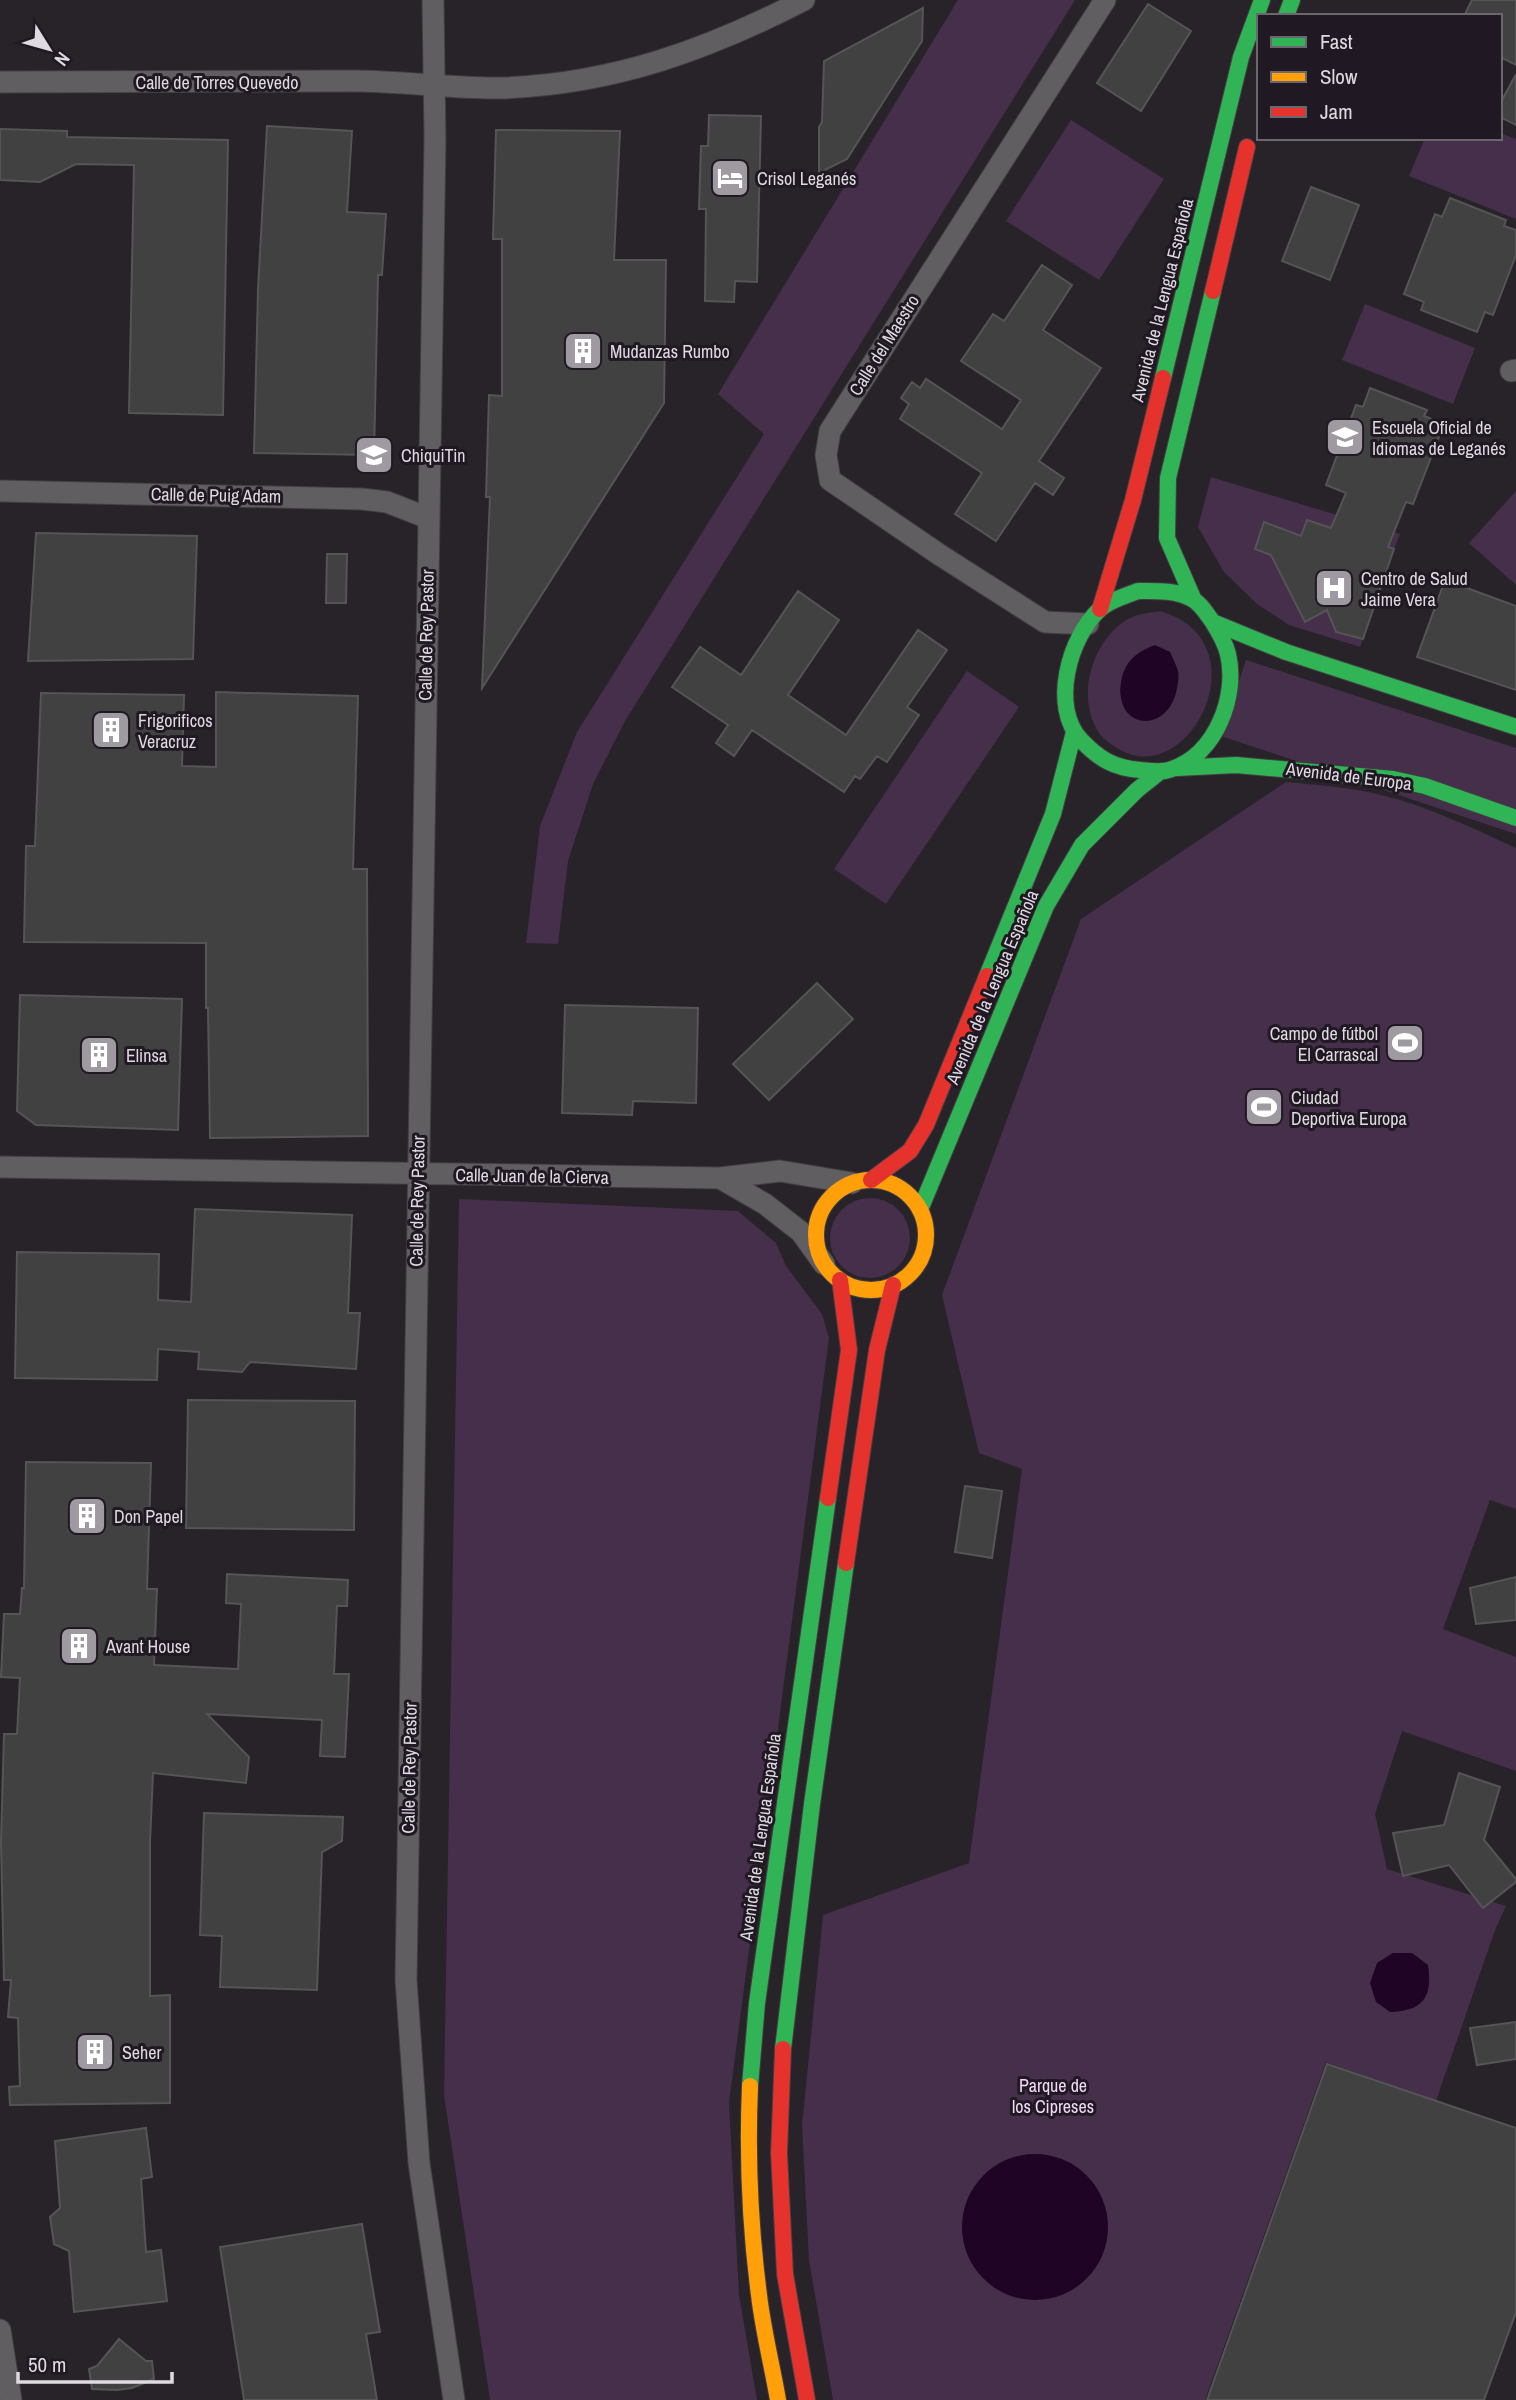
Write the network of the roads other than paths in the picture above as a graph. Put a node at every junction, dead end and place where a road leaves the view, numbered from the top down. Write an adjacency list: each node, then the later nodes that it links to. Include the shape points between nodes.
1 (433, 0): 6 (street, Calle de Rey Pastor)
2 (804, 0): 6 (street, Calle de Torres Quevedo, via 728,38 629,70 504,88)
3 (1105, 0): 12 (street, Calle del Maestro, via 830,431 826,455 830,480)
4 (1262, 0): 11 (main road, Avenida de la Lengua Española, via 1241,57 1133,500)
5 (0, 82): 6 (street, Calle de Torres Quevedo)
6 (433, 85): 9 (street, Calle de Rey Pastor)
7 (1249, 137): 10 (main road, via 1168,478 1167,538)
8 (0, 491): 9 (street, Calle de Puig Adam, via 362,499 387,502)
9 (428, 518): 20 (street, Calle de Rey Pastor)
10 (1193, 598): 11 (main road, via 1167,591 1138,591 1119,598); 13 (main road)
11 (1094, 617): 12 (street); 14 (main road, via 1074,644)
12 (1045, 622): 14 (street, Calle del Maestro)
13 (1215, 623): 15 (main road, via 1286,652); 17 (main road, via 1231,666 1228,700 1220,725 1203,750)
14 (1069, 669): 16 (main road, via 1066,693)
15 (1516, 727)
16 (1074, 732): 17 (main road, via 1097,757 1112,765 1128,770); 22 (main road, Avenida de la Lengua Española, via 1053,814 926,1125 910,1151)
17 (1169, 770): 18 (main road, Avenida de Europa, via 1236,765 1393,779); 23 (main road, Avenida de la Lengua Española, via 1137,790 1082,845 1046,906)
18 (1516, 818)
19 (0, 1167): 20 (street, Calle Juan de la Cierva)
20 (418, 1174): 21 (street, Calle Juan de la Cierva); 29 (street, Calle de Rey Pastor, via 406,1980 419,2163)
21 (720, 1178): 22 (street, Calle Juan de la Cierva, via 780,1171); 24 (street, via 801,1232)
22 (862, 1181): 23 (main road, via 889,1183 909,1195); 24 (main road, via 836,1193 822,1208 817,1247)
23 (920, 1210): 26 (main road, via 925,1245 917,1264)
24 (824, 1264): 25 (main road)
25 (839, 1280): 26 (main road, via 875,1290); 30 (main road, Avenida de la Lengua Española, via 849,1350 753,2034 754,2245)
26 (893, 1285): 31 (main road, via 877,1350 783,2042 779,2153 785,2274)
27 (0, 2330): 28 (street)
28 (10, 2400)
29 (454, 2400)
30 (778, 2400)
31 (807, 2400)

